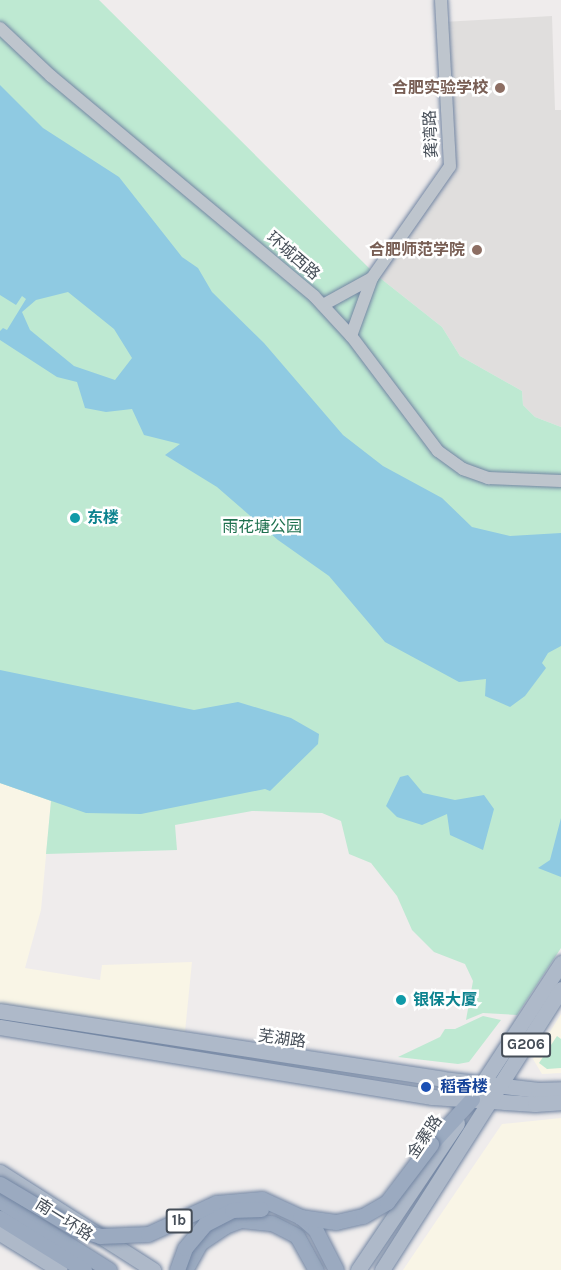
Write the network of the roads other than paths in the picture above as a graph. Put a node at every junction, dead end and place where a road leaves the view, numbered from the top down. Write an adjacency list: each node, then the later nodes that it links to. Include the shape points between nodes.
1 (441, 0): 3 (street, 龚湾路, via 450,166)
2 (0, 28): 4 (street, 环城西路, via 23,52)
3 (372, 278): 4 (street); 5 (street)
4 (323, 305): 5 (street, 环城西路)
5 (351, 336): 6 (street, 环城西路, via 425,439 463,469 508,482)
6 (561, 481)
7 (561, 963): 11 (main road, 金寨路)
8 (561, 989): 12 (main road, G206)
9 (0, 1011): 11 (main road, 芜湖路, via 184,1042)
10 (0, 1027): 14 (main road, 芜湖路, via 432,1097)
11 (482, 1084): 12 (main road, 芜湖路); 14 (main road, 金寨路)
12 (500, 1086): 13 (main road, 芜湖路); 15 (main road, G206)
13 (561, 1089)
14 (472, 1099): 15 (main road, 芜湖路); 26 (highway, bridge, via 431,1143 387,1202 363,1216 336,1222 257,1208 232,1210 206,1224 185,1248); 30 (main road, 金寨路)
15 (492, 1101): 16 (main road, 芜湖路); 31 (main road)
16 (561, 1102)
17 (0, 1172): 25 (main road)
18 (0, 1184): 29 (highway, 1b, bridge, via 74,1228 100,1236 148,1234 216,1203 262,1199 301,1216 315,1229)
19 (0, 1201): 24 (highway, 南一环路)
20 (0, 1218): 23 (highway, 南一环路)
21 (0, 1233): 22 (main road)
22 (60, 1270)
23 (84, 1270)
24 (109, 1270)
25 (153, 1270)
26 (177, 1270)
27 (185, 1270): 28 (highway, via 200,1244 241,1220 272,1223 297,1236)
28 (316, 1270)
29 (336, 1270)
30 (358, 1270)
31 (382, 1270)

